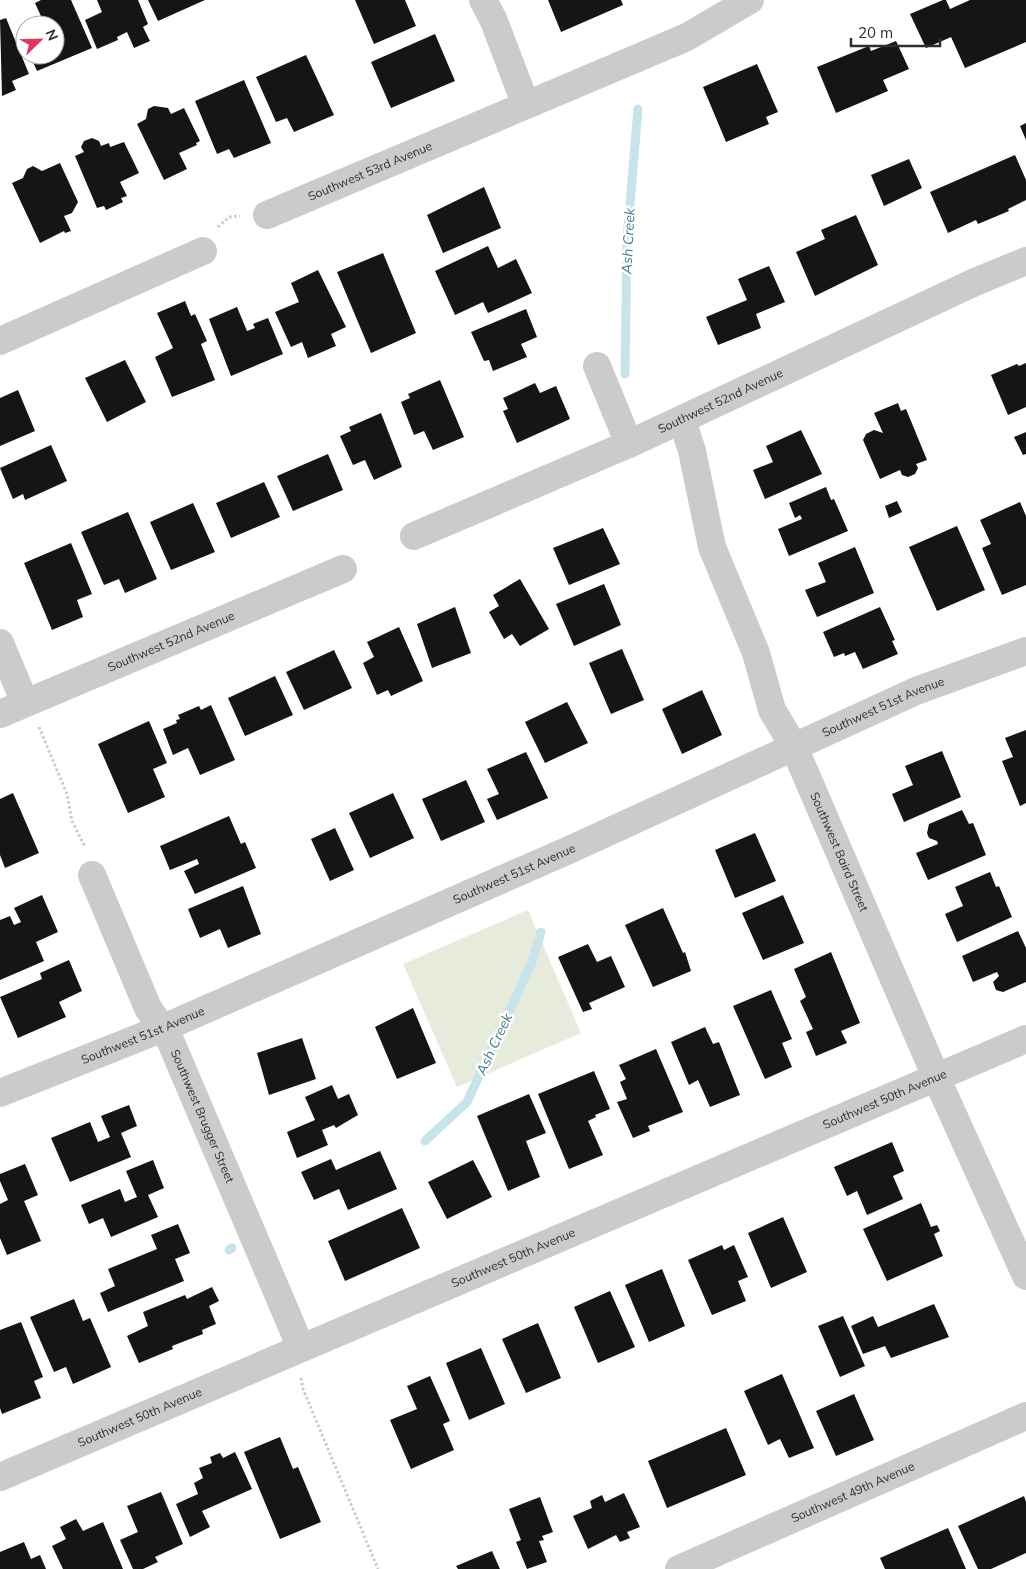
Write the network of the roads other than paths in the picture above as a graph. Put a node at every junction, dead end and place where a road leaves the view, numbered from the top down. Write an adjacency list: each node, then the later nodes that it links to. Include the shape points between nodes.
1 (483, 0): 3 (street, via 494,20)
2 (750, 0): 3 (street, Southwest 53rd Avenue, via 687,37)
3 (525, 103): 4 (street, Southwest 53rd Avenue)
4 (267, 215)
5 (203, 251): 7 (street)
6 (1026, 260): 9 (street, Southwest 52nd Avenue)
7 (0, 341)
8 (597, 366): 10 (street)
9 (682, 420): 10 (street, Southwest 52nd Avenue); 17 (street, Southwest Baird Street, via 692,451 712,547 756,653 772,710)
10 (629, 444): 11 (street, Southwest 52nd Avenue)
11 (414, 536)
12 (343, 569): 15 (street, Southwest 52nd Avenue)
13 (0, 643): 15 (street)
14 (1026, 651): 17 (street, Southwest 51st Avenue, via 916,691)
15 (25, 703): 16 (street, Southwest 52nd Avenue)
16 (0, 714)
17 (794, 747): 19 (street, Southwest 51st Avenue, via 569,850); 21 (street, Southwest Baird Street)
18 (92, 875): 19 (street, Southwest Brugger Street, via 148,1008)
19 (161, 1028): 22 (street, Southwest 51st Avenue); 24 (street, Southwest Brugger Street, via 170,1040)
20 (1026, 1038): 21 (street, Southwest 50th Avenue)
21 (936, 1077): 23 (street, Southwest Baird Street); 24 (street, Southwest 50th Avenue)
22 (0, 1093)
23 (1026, 1276)
24 (301, 1348): 26 (street, Southwest 50th Avenue)
25 (1026, 1416): 27 (street, Southwest 49th Avenue)
26 (0, 1477)
27 (679, 1569)

